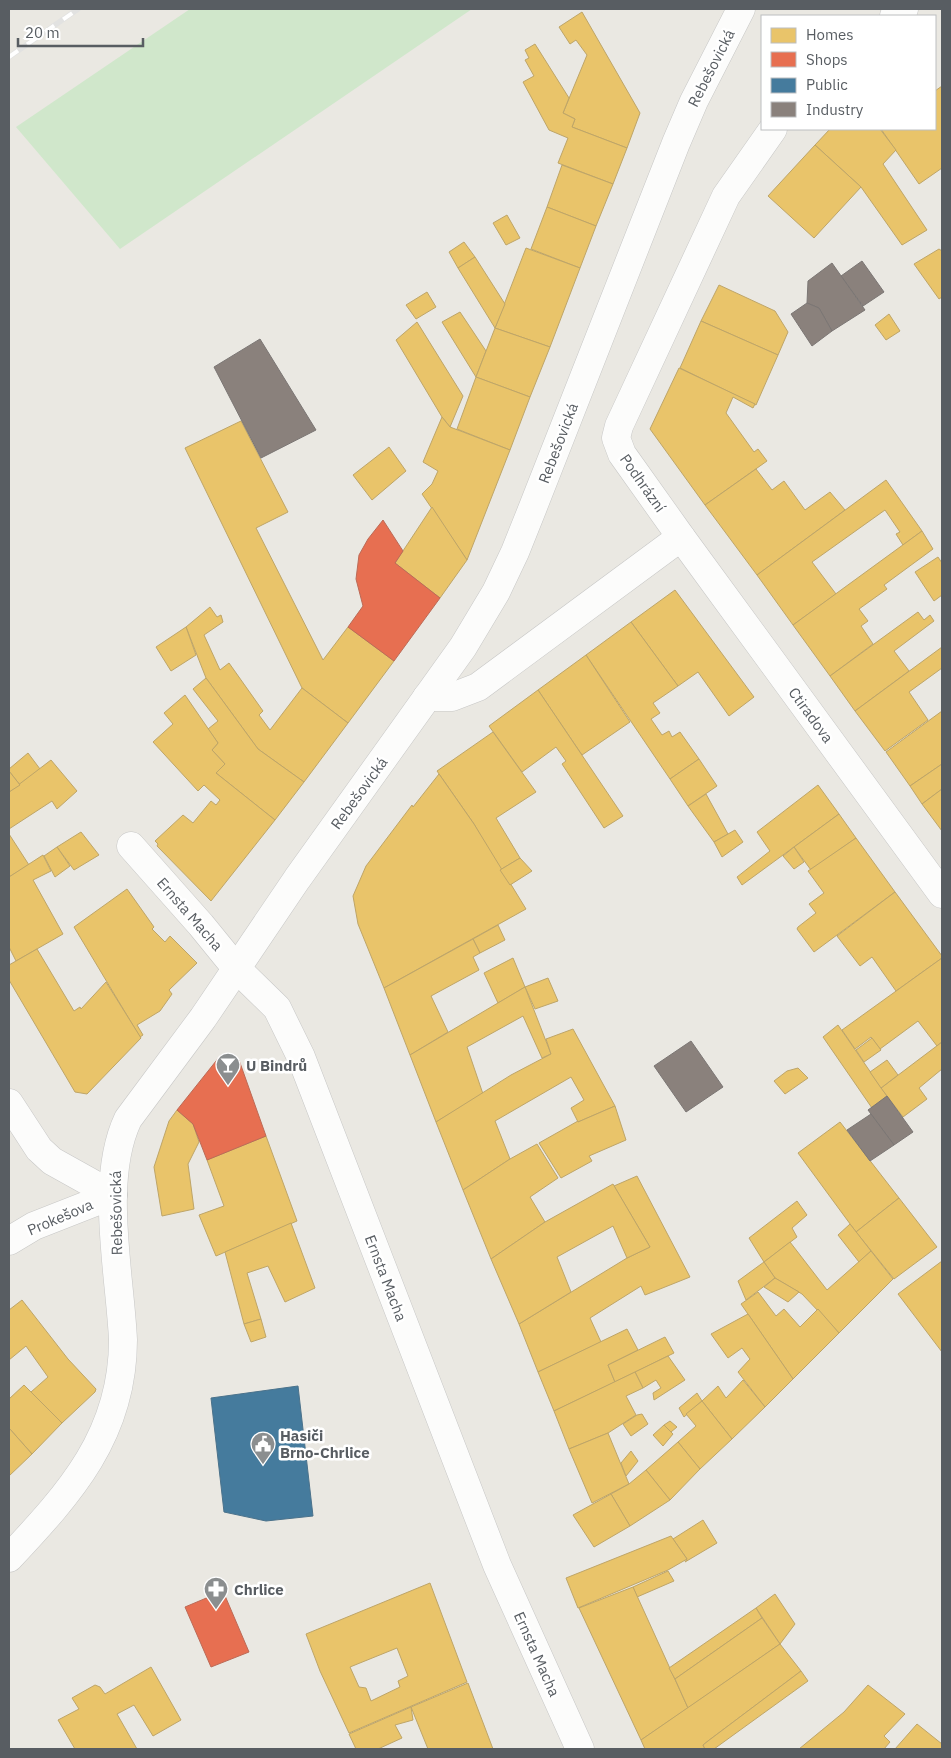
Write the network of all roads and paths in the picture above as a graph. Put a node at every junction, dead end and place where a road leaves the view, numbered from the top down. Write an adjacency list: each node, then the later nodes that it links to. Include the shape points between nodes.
1 (742, 9): 4 (street, Rebešovická, via 676,143 515,552 496,592 463,647)
2 (772, 130): 3 (street, Podhrázní, via 726,196 616,438 622,454)
3 (681, 537): 4 (street, via 478,687 452,697); 6 (street, Ctiradova)
4 (427, 697): 7 (street, Rebešovická)
5 (131, 846): 7 (street, Ernsta Macha)
6 (942, 894)
7 (236, 968): 9 (street, Rebešovická, via 128,1119 119,1144); 12 (street, Ernsta Macha, via 277,1008 301,1057 497,1565)
8 (9, 1103): 9 (street, via 39,1150 52,1161)
9 (113, 1195): 10 (street, Prokešova, via 34,1226); 11 (street, Rebešovická, via 122,1317 123,1362 119,1388 98,1447 52,1512)
10 (9, 1241)
11 (9, 1558)
12 (580, 1749)

